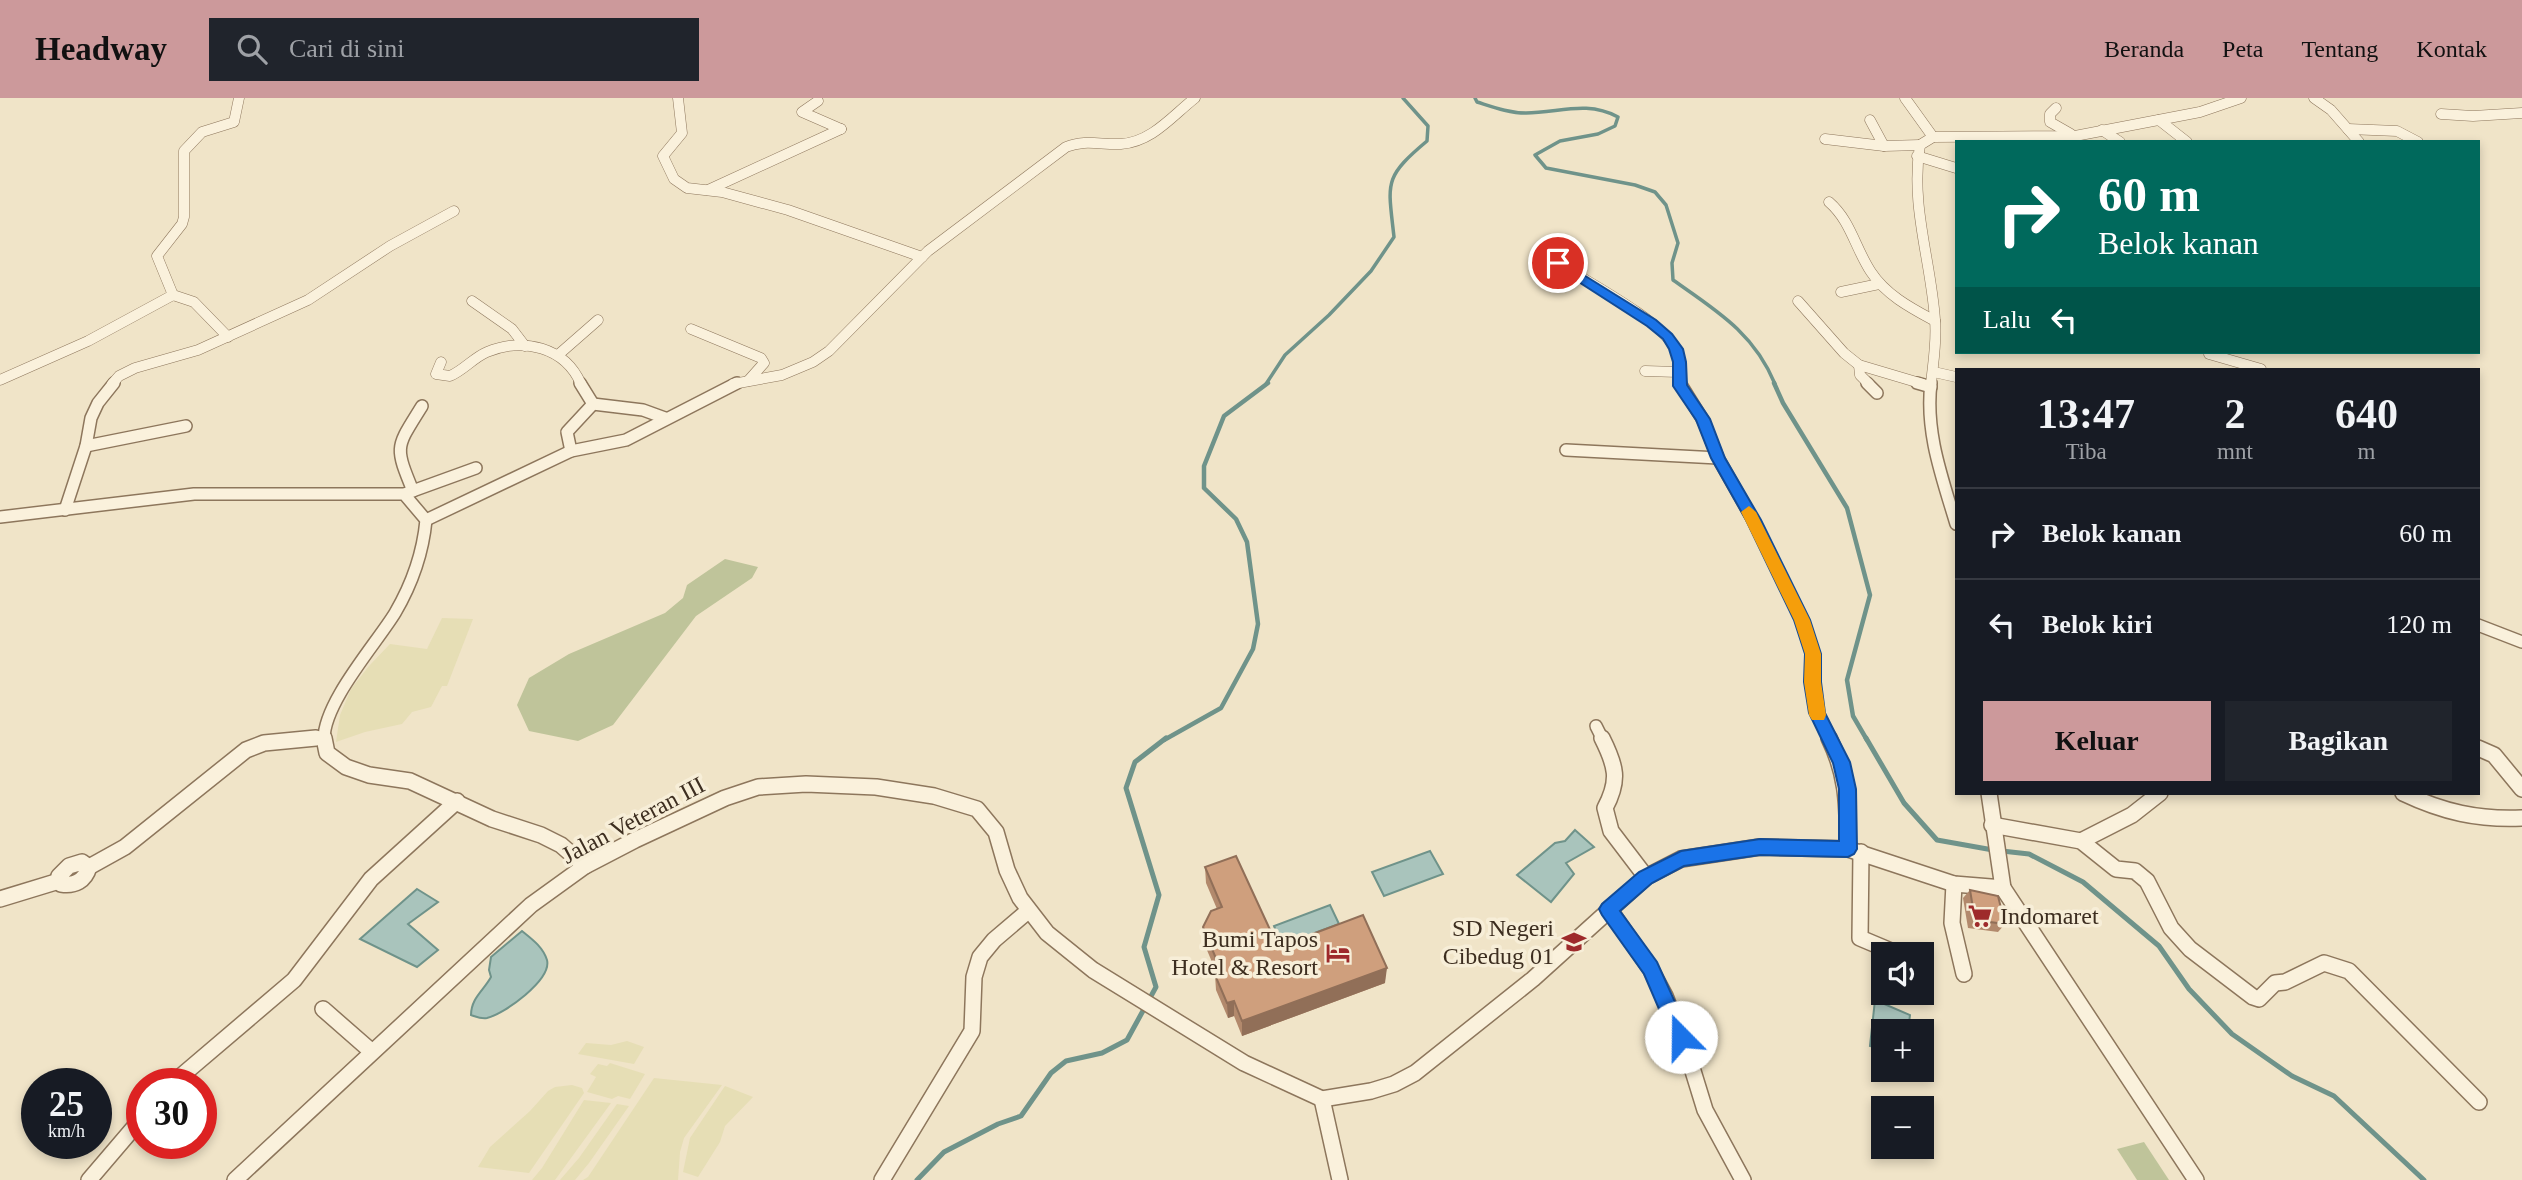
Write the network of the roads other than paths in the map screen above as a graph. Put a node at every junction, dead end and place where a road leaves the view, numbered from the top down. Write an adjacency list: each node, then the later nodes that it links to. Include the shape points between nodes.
1 (239, 98): 34 (street, via 234,122 202,132 184,151 184,217 157,256)
2 (678, 98): 27 (street, via 682,133 663,156 679,185)
3 (1195, 98): 30 (street, via 1166,126 1144,138 1115,145 1074,142)
4 (1905, 98): 16 (street)
5 (2241, 98): 12 (street)
6 (2314, 98): 13 (street)
7 (817, 101): 27 (street, via 802,112 841,129)
8 (2056, 108): 15 (street, via 2050,122)
9 (2522, 113): 10 (street)
10 (2441, 114)
11 (1870, 120): 24 (street)
12 (2159, 120): 14 (street); 20 (street)
13 (2348, 129): 21 (street); 22 (street, via 2397,131)
14 (2102, 130): 15 (street); 19 (street)
15 (2075, 136): 18 (street)
16 (1933, 137): 18 (street); 23 (street)
17 (1825, 139): 24 (street)
18 (1997, 140)
19 (2117, 140)
20 (2184, 140)
21 (2357, 140)
22 (2414, 140)
23 (1920, 145): 24 (street); 25 (street)
24 (1884, 146)
25 (1917, 156): 26 (street); 38 (street, via 1913,191)
26 (1955, 168)
27 (704, 192): 30 (street, via 722,192 788,210)
28 (1829, 202): 32 (street, via 1844,217)
29 (454, 211): 40 (street, via 318,294)
30 (922, 257): 52 (street, via 829,351 782,375)
31 (1558, 263): 48 (street, via 1668,337 1680,362)
32 (1879, 284): 33 (street); 38 (street)
33 (1841, 292)
34 (173, 295): 40 (street, via 194,302); 51 (street, via 136,318)
35 (1798, 300): 45 (street)
36 (472, 301): 41 (street, via 512,329)
37 (598, 320): 42 (street)
38 (1936, 321): 49 (street)
39 (691, 329): 52 (street, via 761,358 761,369)
40 (228, 337): 59 (street, via 119,376 91,418)
41 (525, 346): 42 (street); 44 (street, via 490,350 450,376 436,374)
42 (558, 355): 55 (street, via 571,365)
43 (2208, 357): 46 (street)
44 (441, 362)
45 (1859, 365): 53 (street); 54 (street, via 1860,375)
46 (2257, 368)
47 (1646, 370): 48 (street)
48 (1678, 372): 62 (street, via 1680,386 1703,419)
49 (1934, 372): 50 (street); 53 (street)
50 (1955, 377)
51 (0, 380)
52 (747, 381): 57 (street)
53 (1931, 387): 68 (street, via 1932,430)
54 (1877, 393)
55 (593, 404): 57 (street, via 643,410); 61 (street, via 566,432)
56 (422, 406): 64 (street, via 399,443)
57 (665, 418): 61 (street, via 615,443)
58 (186, 426): 59 (street)
59 (86, 446): 65 (street)
60 (1566, 450): 62 (street)
61 (571, 451): 67 (street)
62 (1718, 458): 82 (street, via 1802,620 1813,654 1817,713 1841,762)
63 (476, 468): 64 (street)
64 (408, 492): 65 (street, via 194,494); 67 (street)
65 (65, 510): 66 (street)
66 (0, 517)
67 (426, 520): 72 (street, via 406,591 337,698)
68 (1955, 520)
69 (2480, 626): 70 (street)
70 (2522, 642)
71 (1596, 726): 84 (street, via 1615,783 1605,808 1611,831)
72 (324, 737): 78 (street, via 328,756 338,763 365,774 408,780); 87 (street, via 264,743 246,750 125,847 89,867 85,877 73,885 59,881)
73 (2480, 749): 74 (street, via 2494,755)
74 (2522, 789)
75 (1989, 795): 80 (street)
76 (2157, 795): 81 (street, via 2132,815)
77 (2408, 795): 79 (street, via 2459,816)
78 (457, 801): 83 (street, via 559,844); 96 (street, via 371,879 294,980)
79 (2522, 818)
80 (1992, 825): 81 (street); 86 (street)
81 (2081, 841): 98 (street, via 2116,869 2131,869 2144,878 2177,935 2253,997 2259,999 2275,983 2324,963 2349,971)
82 (1855, 850): 84 (street, via 1779,846 1704,853); 85 (street); 91 (street, via 1860,938)
83 (585, 866): 89 (street, Jalan Veteran III, via 635,839 758,787 876,787 934,796 977,809 996,832 1007,870); 95 (street, Jalan Veteran III, via 531,905)
84 (1646, 877): 88 (street)
85 (1954, 884): 86 (street); 93 (street, via 1952,923)
86 (2003, 888): 105 (street)
87 (0, 899)
88 (1609, 909): 97 (street, via 1533,979 1415,1073 1371,1091); 104 (street, via 1665,996 1705,1110)
89 (1028, 911): 90 (street, Jalan Veteran III); 102 (street, via 976,962 976,1017 971,1031)
90 (1047, 933): 92 (street)
91 (1871, 943)
92 (1078, 959): 97 (street, via 1244,1063)
93 (1964, 974)
94 (323, 1009): 95 (street)
95 (371, 1051): 101 (street, Jalan Veteran III)
96 (191, 1068)
97 (1322, 1099): 103 (street)
98 (2479, 1102)
99 (126, 1137): 100 (street)
100 (89, 1180)
101 (235, 1180)
102 (882, 1180)
103 (1339, 1180)
104 (1743, 1180)
105 (2196, 1180)

